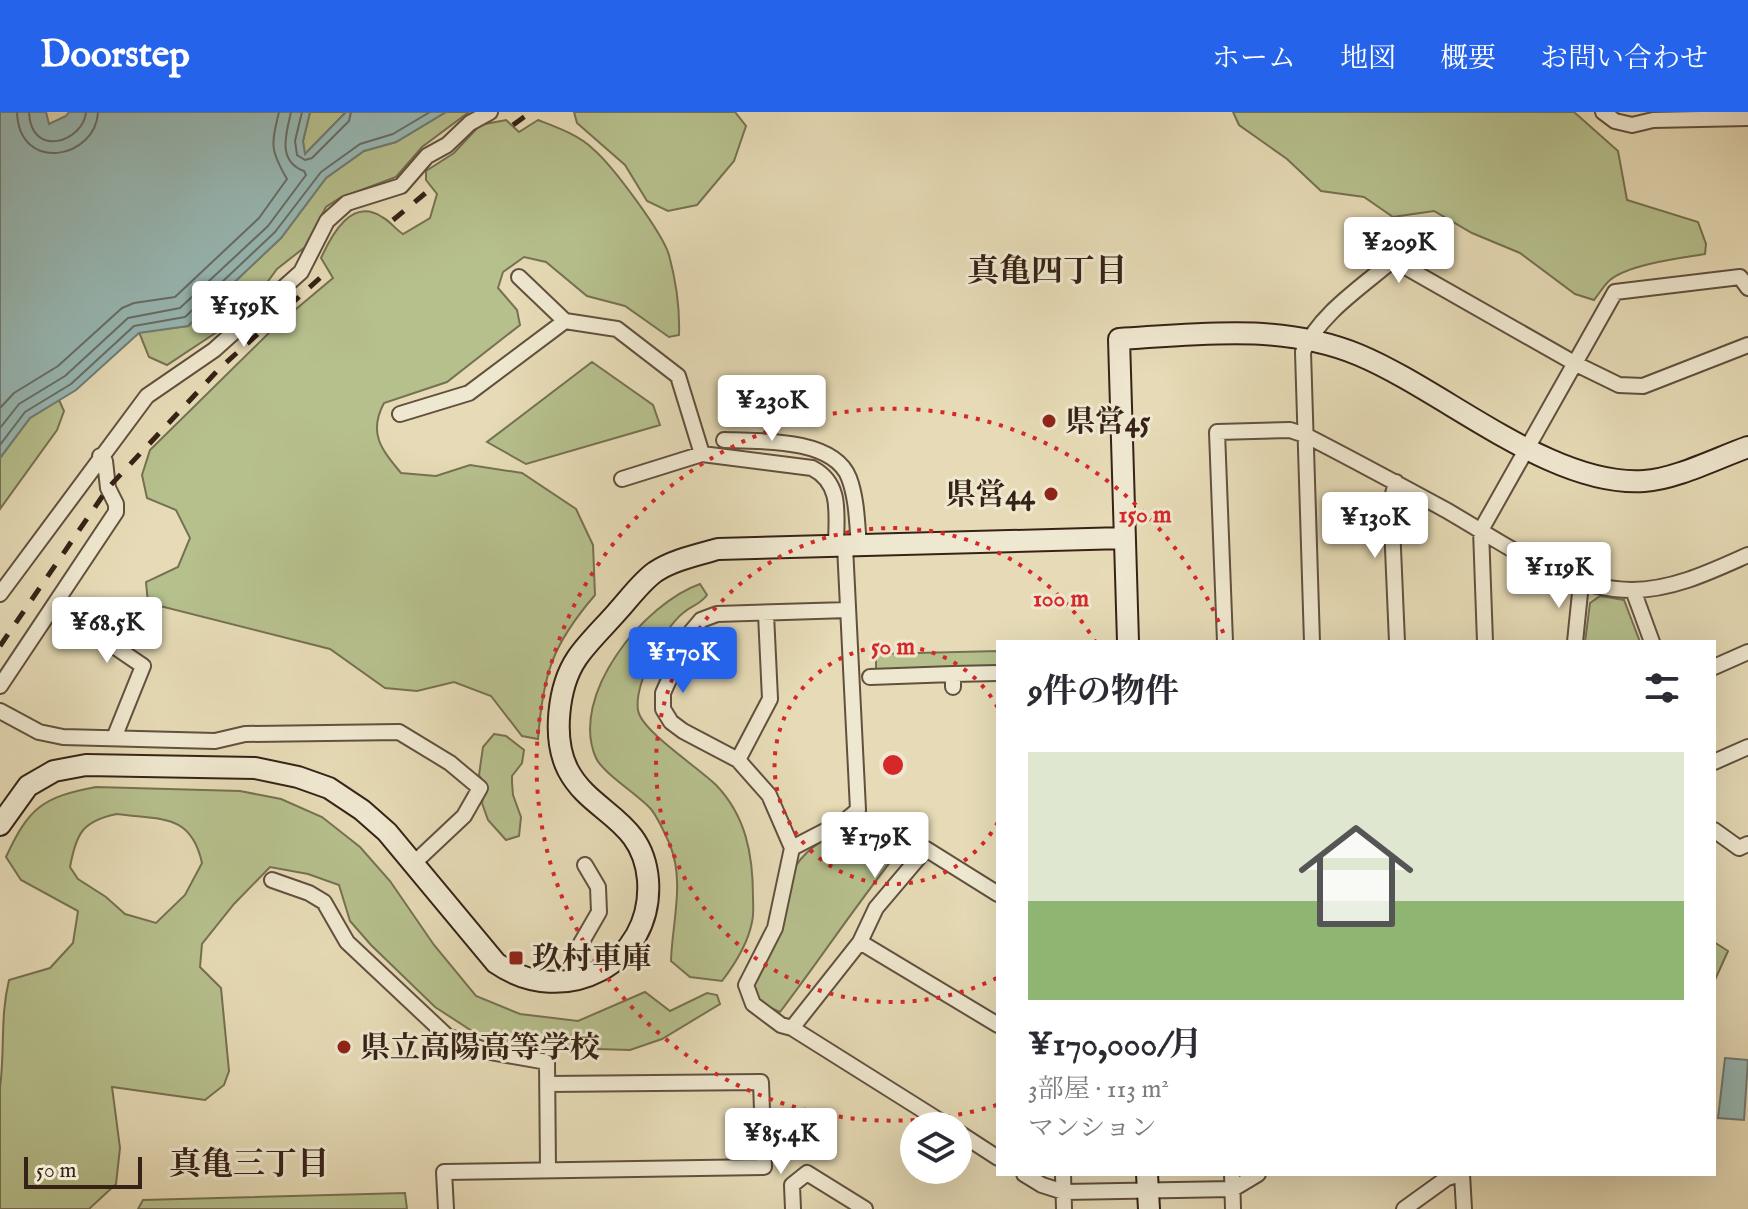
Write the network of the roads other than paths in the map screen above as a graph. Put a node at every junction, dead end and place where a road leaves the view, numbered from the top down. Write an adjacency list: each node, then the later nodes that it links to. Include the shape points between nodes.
1 (490, 112): 16 (street, via 427,156 401,186 347,203 327,221 301,272 214,350 147,396)
2 (1603, 112): 3 (street, via 1632,125)
3 (1748, 118)
4 (519, 277): 6 (street)
5 (1748, 288): 9 (street, via 1740,277 1615,292)
6 (565, 321): 10 (street, via 469,393); 15 (street, via 617,329 678,376)
7 (1309, 339): 9 (street, via 1393,260); 11 (street, via 1303,352); 14 (street, via 1405,378); 20 (street, via 1239,332 1119,339)
8 (1748, 345): 9 (street, via 1643,386 1619,385)
9 (1576, 364): 14 (street)
10 (400, 414)
11 (1305, 435): 18 (street); 30 (street, via 1290,430 1217,432); 31 (street)
12 (724, 440): 21 (street, via 802,445 831,457 848,474 854,497)
13 (1748, 447): 14 (street, via 1647,481 1578,473)
14 (1527, 448): 19 (street)
15 (702, 454): 17 (street); 21 (street, via 792,464 828,476)
16 (100, 456): 25 (street); 26 (street, via 116,512)
17 (622, 479)
18 (1396, 482): 19 (street); 32 (street, via 1391,502)
19 (1481, 530): 23 (street); 33 (street)
20 (1124, 538): 21 (street); 29 (street)
21 (846, 546): 27 (street); 55 (street, via 718,549 688,557 655,573 577,658 561,705 561,748 583,790 619,819 638,843 648,878 647,908 623,954)
22 (1748, 555): 24 (street, via 1684,582)
23 (1581, 583): 24 (street); 34 (street)
24 (1633, 590): 35 (street)
25 (0, 594)
26 (55, 606): 40 (street); 42 (street, via 143,666)
27 (848, 610): 28 (street); 49 (street, via 858,810)
28 (766, 614): 44 (street, via 770,699); 44 (street, via 717,614 701,620 663,693 663,709 671,722)
29 (1128, 640)
30 (1225, 640)
31 (1312, 640)
32 (1397, 640)
33 (1485, 640)
34 (1575, 640)
35 (1651, 640)
36 (1748, 652): 37 (street)
37 (1716, 666)
38 (996, 673): 39 (street, via 953,681)
39 (870, 677)
40 (0, 686)
41 (0, 711): 42 (street, via 39,732)
42 (114, 738): 50 (street, via 215,741 245,734 399,732 480,788 464,816)
43 (1748, 747): 45 (street)
44 (738, 760): 49 (street, via 769,795)
45 (1716, 761)
46 (0, 825): 50 (street, via 28,786 54,771 86,765 255,768 329,788 387,832)
47 (1716, 831): 48 (street, via 1739,848)
48 (1748, 844)
49 (792, 848): 57 (street, via 775,928 746,985 753,1004)
50 (413, 864): 55 (street, via 496,963 532,981)
51 (585, 865): 55 (street, via 598,887 599,912 573,957)
52 (272, 880): 58 (street, via 324,902 347,942 447,1036 490,1052 547,1062)
53 (996, 893): 54 (street, via 926,849 876,908)
54 (860, 942): 56 (street); 57 (street)
55 (575, 981)
56 (996, 1024)
57 (792, 1028): 59 (street)
58 (548, 1084): 62 (street); 62 (street, via 761,1082 764,1167)
59 (926, 1112)
60 (972, 1141): 61 (street)
61 (996, 1157)
62 (548, 1169): 70 (street, via 444,1172)
63 (1027, 1176): 69 (street)
64 (1063, 1176): 69 (street)
65 (1454, 1176): 75 (street)
66 (1461, 1176): 76 (street)
67 (1233, 1181): 68 (street); 74 (street)
68 (1148, 1191): 69 (street)
69 (1064, 1192): 73 (street)
70 (446, 1209)
71 (793, 1209): 72 (street, via 792,1185 807,1173)
72 (865, 1209)
73 (1064, 1209)
74 (1233, 1209)
75 (1404, 1209)
76 (1464, 1209)

